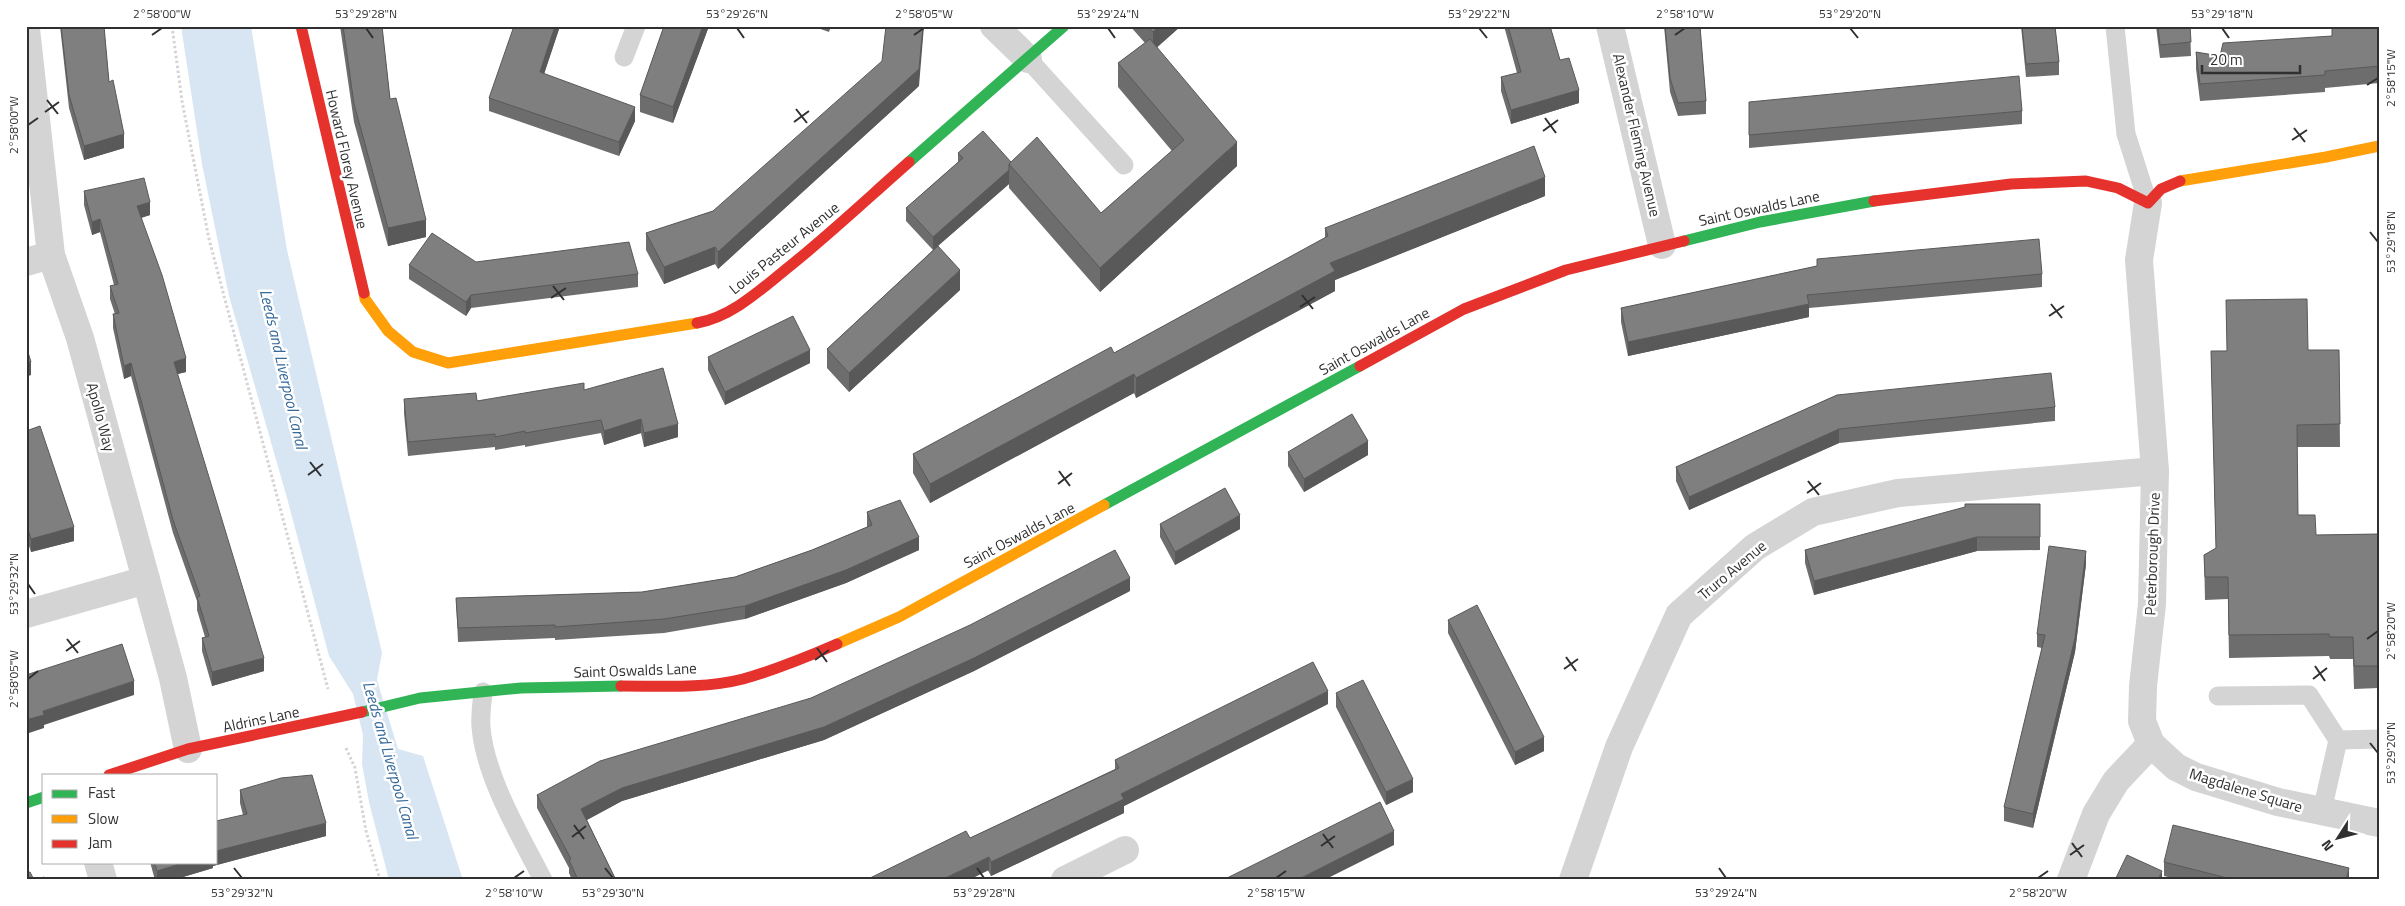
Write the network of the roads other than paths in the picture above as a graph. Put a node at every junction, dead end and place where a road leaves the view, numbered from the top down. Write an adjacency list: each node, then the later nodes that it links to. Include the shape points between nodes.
1 (301, 26): 15 (street, Howard Florey Avenue)
2 (636, 26): 8 (lane)
3 (994, 26): 9 (street)
4 (1064, 26): 9 (street, Louis Pasteur Avenue)
5 (1610, 26): 13 (street, Alexander Fleming Avenue)
6 (2115, 26): 12 (lane, via 2126,134)
7 (26, 29): 14 (street, Apollo Way)
8 (624, 56)
9 (1028, 58): 11 (lane); 15 (street, Louis Pasteur Avenue, via 806,253 746,302 705,322 448,363 412,352 388,331)
10 (2379, 146): 12 (street, via 2326,158 2182,180 2161,189)
11 (1124, 165)
12 (2148, 203): 13 (street, Saint Oswalds Lane, via 2118,188 2086,181 2011,184 1884,199 1760,222); 16 (street, Peterborough Drive, via 2139,260)
13 (1662, 245): 19 (street, Saint Oswalds Lane, via 1566,270 1464,309 899,616 805,658 742,679 690,685 521,688)
14 (39, 259): 17 (street, Apollo Way, via 80,338)
15 (365, 299)
16 (2155, 471): 24 (street, Peterborough Drive, via 2152,604 2142,703 2142,721); 36 (street, Truro Avenue, via 1898,493 1813,512 1755,546 1679,615 1619,747)
17 (146, 580): 18 (street); 25 (street, Apollo Way, via 173,678)
18 (26, 614)
19 (483, 692): 21 (street, Saint Oswalds Lane); 35 (lane, via 481,726 487,755 512,820)
20 (2218, 696): 23 (lane, via 2309,695)
21 (420, 698): 25 (street, Aldrins Lane)
22 (2379, 739): 23 (lane)
23 (2338, 740): 29 (lane)
24 (2151, 744): 29 (street, Magdalene Square, via 2176,767 2196,777 2278,802); 37 (street, via 2116,781 2096,814)
25 (188, 749): 26 (street, Aldrins Lane)
26 (112, 774)
27 (42, 798): 28 (street)
28 (26, 803)
29 (2322, 811): 30 (street, Magdalene Square)
30 (2379, 824)
31 (1125, 850): 33 (street)
32 (99, 864): 34 (street)
33 (1073, 878)
34 (103, 880)
35 (543, 880)
36 (1572, 880)
37 (2071, 880)

